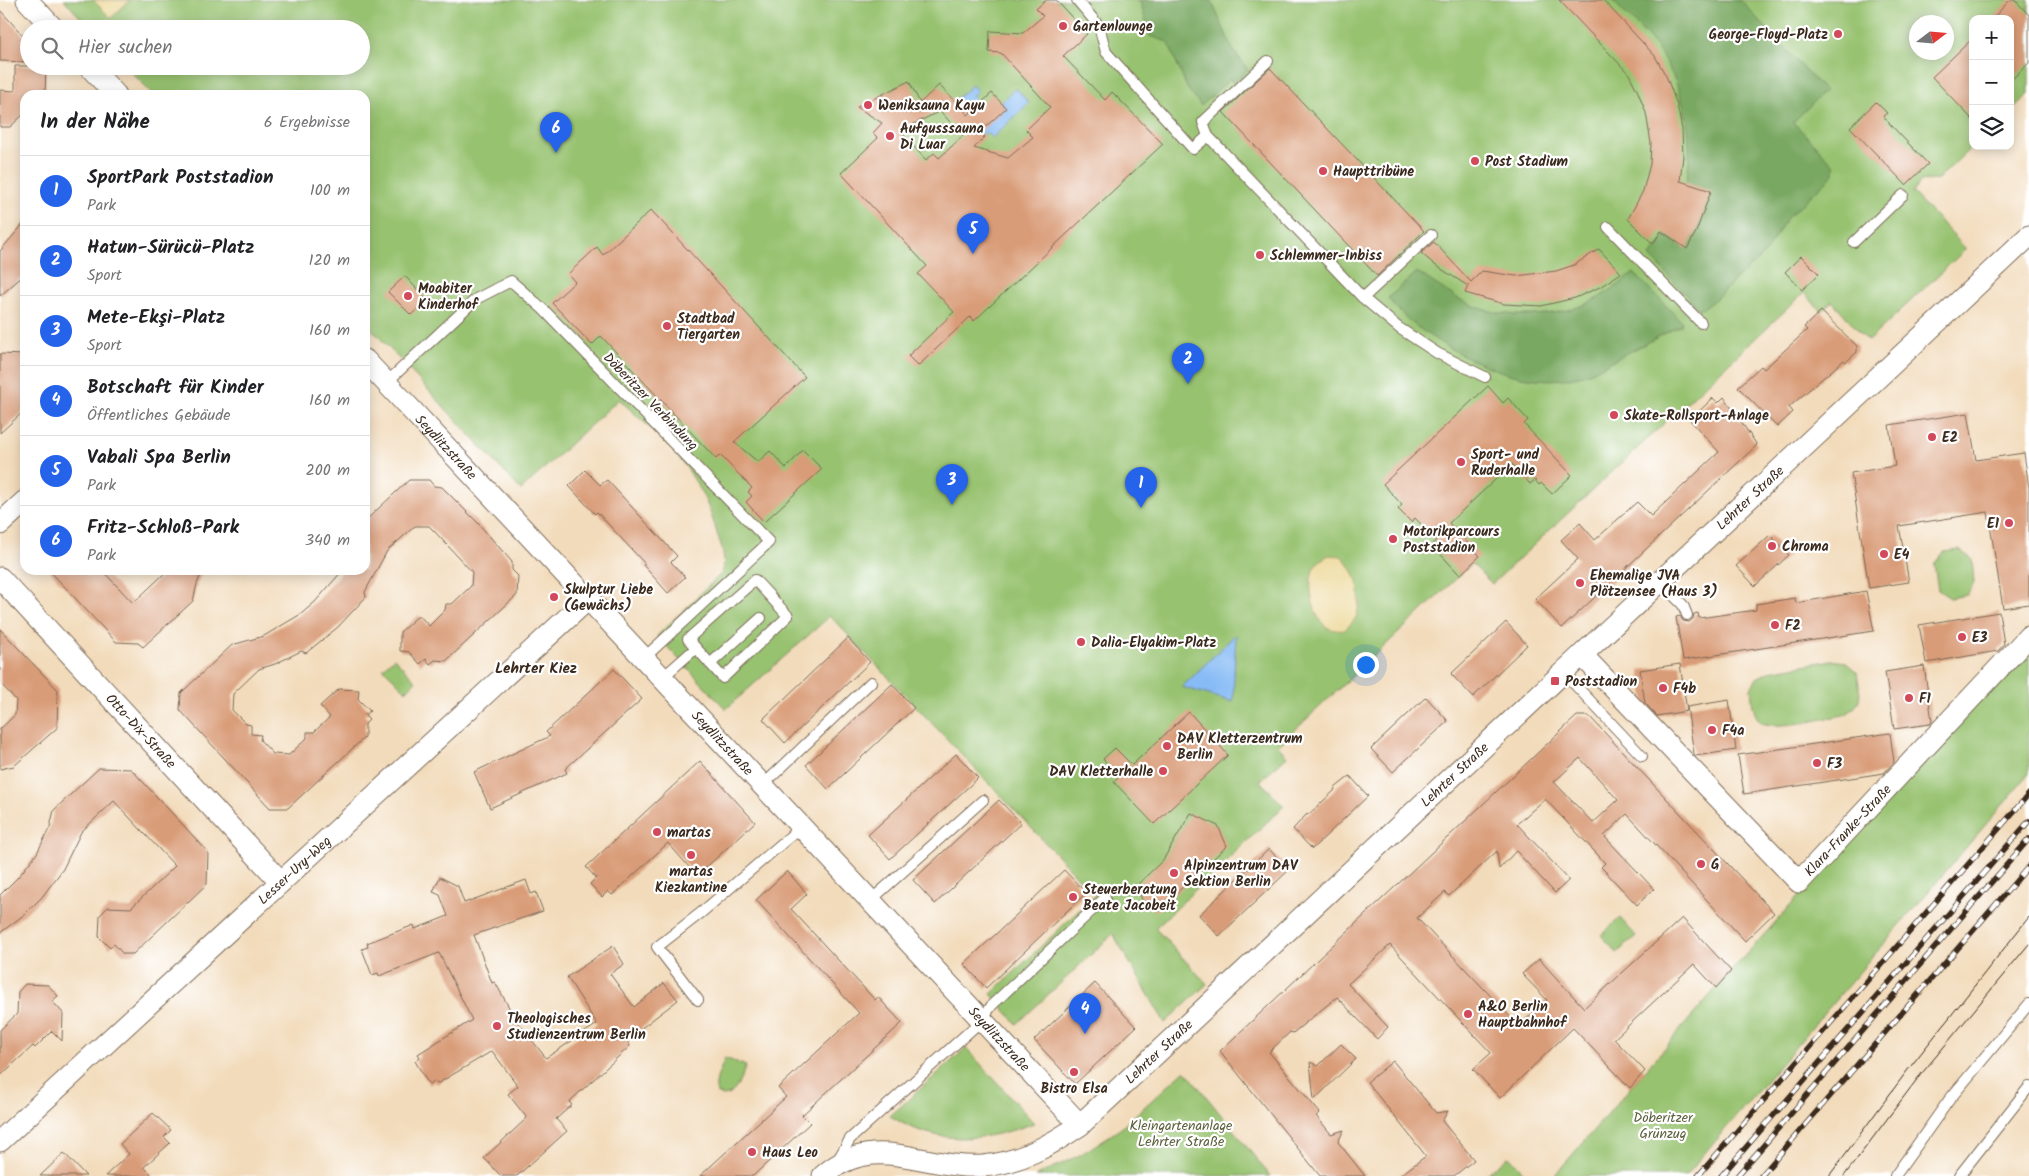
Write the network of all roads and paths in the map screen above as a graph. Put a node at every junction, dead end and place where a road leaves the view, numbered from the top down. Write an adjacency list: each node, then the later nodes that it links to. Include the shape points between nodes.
1 (26, 0): 3 (street)
2 (1077, 0): 7 (lane, via 1099,26 1106,52 1193,149)
3 (45, 20)
4 (1268, 61): 7 (lane, via 1203,122)
5 (97, 75): 6 (street)
6 (111, 90)
7 (1208, 136): 13 (lane)
8 (1903, 195): 12 (lane)
9 (1608, 227): 14 (lane)
10 (1430, 235): 13 (lane)
11 (2029, 236): 21 (street, Lehrter Straße)
12 (1854, 242)
13 (1362, 298): 16 (lane, via 1437,353)
14 (1701, 323)
15 (370, 365): 17 (street, Seydlitzstraße)
16 (1485, 377)
17 (386, 383): 22 (street, Seydlitzstraße); 28 (lane, Döberitzer Verbindung, via 476,300 512,281 769,542)
18 (20, 506): 19 (street)
19 (0, 524)
20 (0, 578): 37 (street, Otto-Dix-Straße)
21 (1660, 582): 23 (lane, via 1684,607); 27 (street, Lehrter Straße)
22 (588, 599): 28 (street, Seydlitzstraße); 37 (street, Lesser-Ury-Weg)
23 (1687, 615)
24 (760, 618): 29 (lane)
25 (2029, 636): 27 (street, Klara-Franke-Straße, via 1799,882)
26 (696, 648): 29 (lane); 29 (lane, via 688,639 755,580 788,616 723,678); 31 (lane)
27 (1582, 655): 30 (street, Lehrter Straße)
28 (644, 658): 31 (street, Seydlitzstraße)
29 (710, 664)
30 (1564, 673): 33 (lane); 44 (street, Lehrter Straße)
31 (662, 678): 34 (street, Seydlitzstraße)
32 (871, 682): 34 (lane)
33 (1642, 756)
34 (762, 786): 36 (street, Seydlitzstraße)
35 (983, 800): 39 (lane)
36 (801, 827): 39 (street, Seydlitzstraße); 40 (lane, via 657,947)
37 (281, 882): 45 (street, Lesser-Ury-Weg)
38 (1105, 898): 42 (lane, via 992,1005)
39 (870, 901): 42 (street, Seydlitzstraße)
40 (698, 1000)
41 (2029, 1004): 47 (lane, via 1949,1100)
42 (981, 1021): 44 (street, Seydlitzstraße); 46 (lane, via 850,1139)
43 (2029, 1087): 48 (lane)
44 (1080, 1125): 46 (street, Lehrter Straße, via 1040,1151 1001,1163 984,1166 938,1163 881,1152 855,1156)
45 (0, 1142)
46 (828, 1171)
47 (1895, 1176)
48 (1959, 1176)

